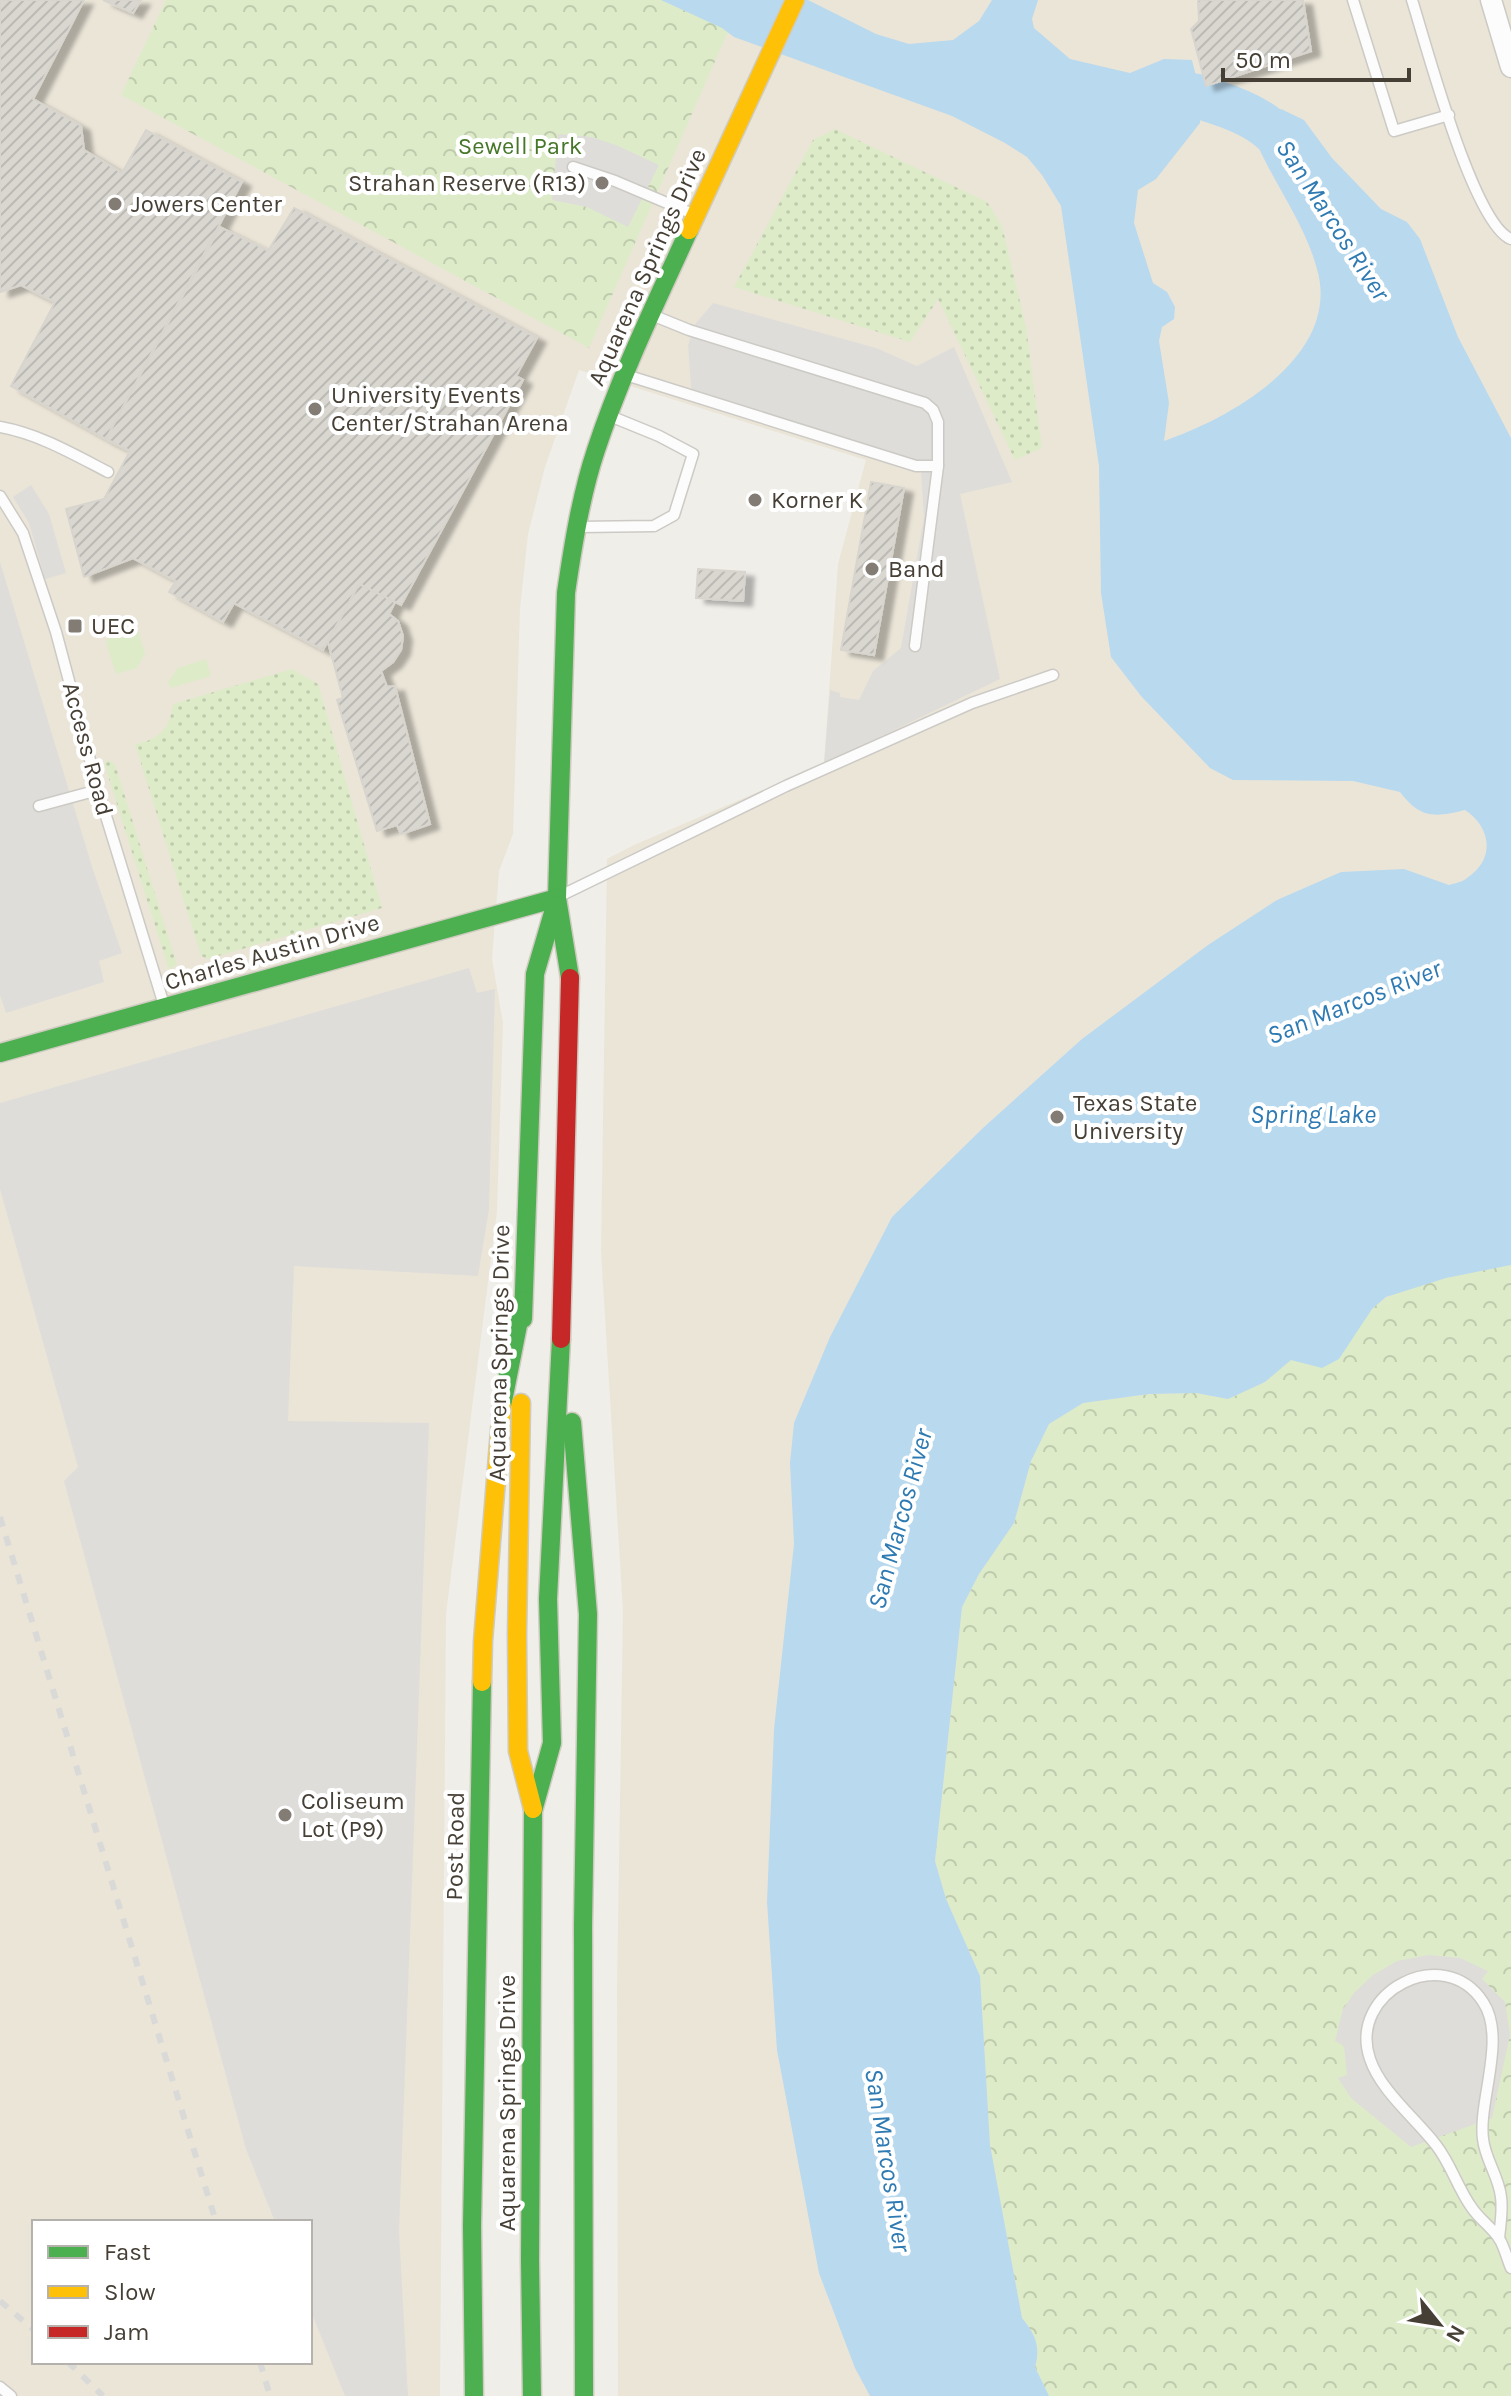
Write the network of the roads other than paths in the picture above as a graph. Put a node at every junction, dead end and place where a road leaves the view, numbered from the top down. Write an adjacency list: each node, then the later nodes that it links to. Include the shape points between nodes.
1 (795, 0): 8 (main road, Aquarena Springs Drive)
2 (1353, 0): 6 (lane, via 1394,131)
3 (1412, 0): 6 (lane)
4 (1491, 0): 5 (street)
5 (1511, 67)
6 (1449, 115): 9 (lane, via 1487,213)
7 (573, 167): 8 (lane)
8 (694, 215): 10 (main road, Aquarena Springs Drive)
9 (1511, 239)
10 (650, 314): 11 (main road, Aquarena Springs Drive); 14 (lane, via 925,403 938,422)
11 (623, 375): 12 (main road, Aquarena Springs Drive); 14 (lane, via 916,466)
12 (608, 416): 17 (main road, Aquarena Springs Drive); 17 (lane, via 693,454 674,515 654,526)
13 (0, 427): 15 (lane, via 56,444)
14 (938, 466): 18 (lane)
15 (108, 472)
16 (0, 496): 20 (lane, Access Road, via 23,533 56,632)
17 (577, 527): 22 (main road, Aquarena Springs Drive, via 566,593)
18 (915, 646)
19 (1053, 675): 22 (lane, via 972,703 786,786)
20 (98, 790): 21 (lane); 23 (lane, Access Road)
21 (39, 806)
22 (557, 898): 23 (main road, Charles Austin Drive); 25 (main road, Aquarena Springs Drive, via 535,974); 26 (main road, Aquarena Springs Drive, via 570,972)
23 (164, 1007): 24 (main road, Charles Austin Drive)
24 (0, 1053)
25 (523, 1300): 27 (main road, Aquarena Springs Drive, via 518,1751); 32 (main road, Post Road, via 503,1398 483,1641 472,2226)
26 (562, 1308): 27 (main road, Aquarena Springs Drive, via 548,1599 552,1743); 34 (main road, via 588,1614)
27 (533, 1811): 33 (main road, Aquarena Springs Drive)
28 (1499, 2239): 28 (lane, via 1501,2196 1483,2138 1493,2038 1485,2003 1454,1979 1414,1978 1396,1986 1376,2008 1366,2037 1369,2057 1376,2074 1438,2148 1472,2209); 29 (lane)
29 (1511, 2268)
30 (0, 2387): 31 (lane)
31 (11, 2396)
32 (474, 2396)
33 (532, 2396)
34 (584, 2396)

